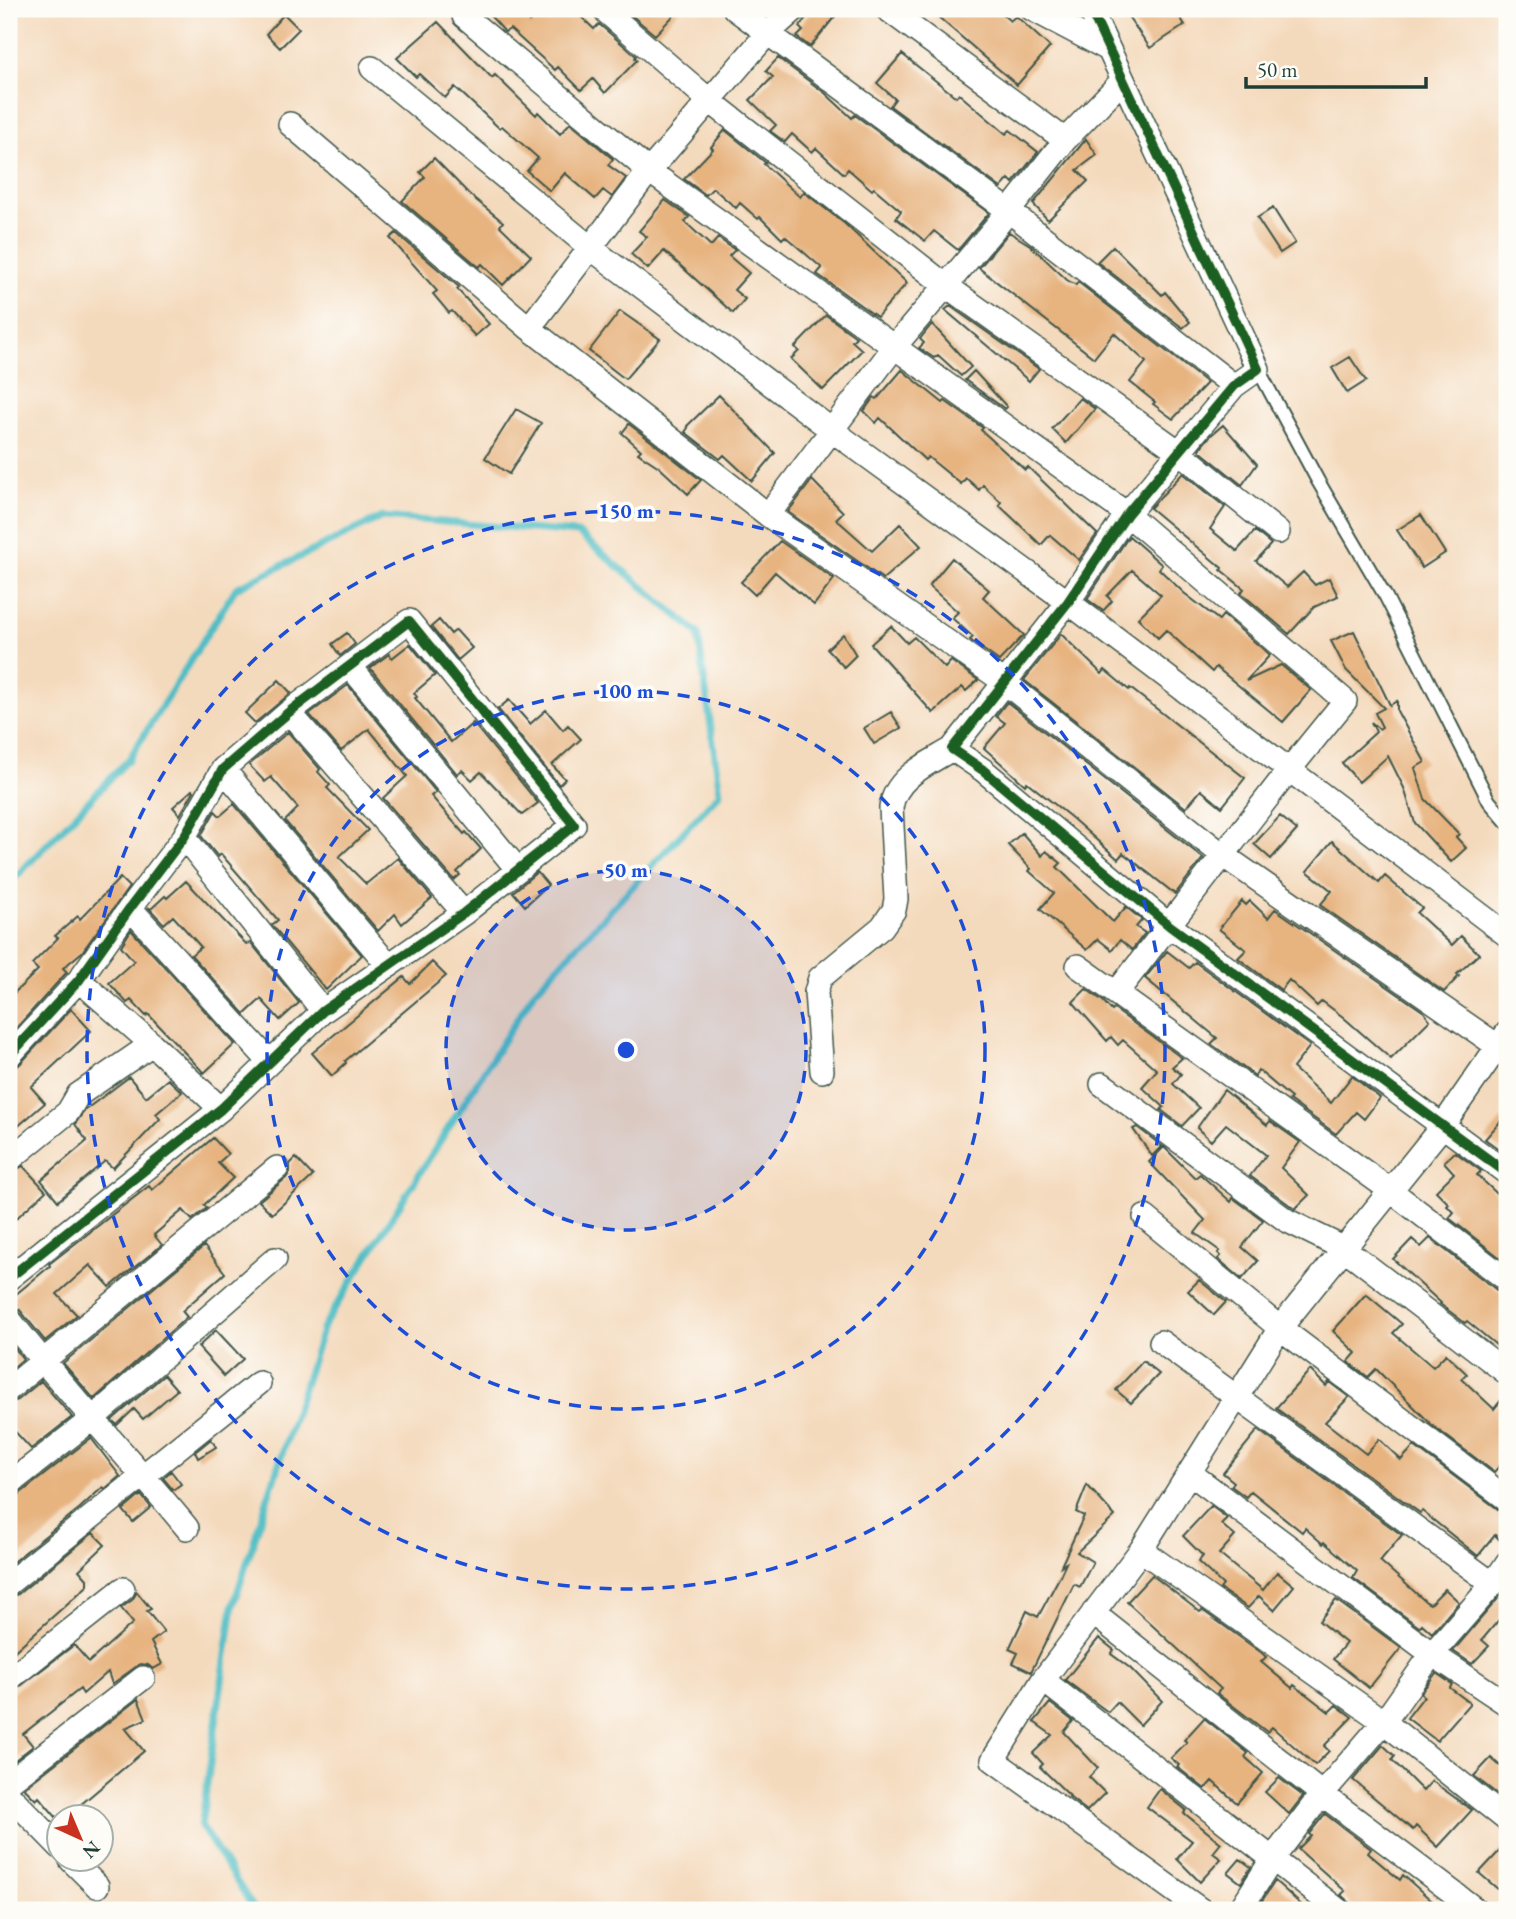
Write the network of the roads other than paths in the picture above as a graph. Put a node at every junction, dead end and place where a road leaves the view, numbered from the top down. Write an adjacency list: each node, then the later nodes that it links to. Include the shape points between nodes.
1 (603, 9): 12 (street)
2 (735, 9): 8 (street)
3 (794, 9): 8 (street)
4 (887, 9): 14 (street)
5 (1032, 9): 9 (street)
6 (1090, 9): 9 (street)
7 (464, 16): 15 (street)
8 (767, 34): 12 (street); 16 (street)
9 (1108, 49): 11 (street)
10 (372, 68): 17 (street)
11 (1122, 81): 14 (street); 21 (street)
12 (710, 101): 15 (street); 18 (street)
13 (290, 124): 19 (street)
14 (1065, 140): 16 (street)
15 (649, 171): 17 (street); 20 (street)
16 (1009, 211): 18 (street); 22 (street)
17 (592, 249): 19 (street); 23 (street)
18 (945, 285): 20 (street); 24 (street)
19 (529, 328): 26 (street)
20 (895, 346): 23 (street); 25 (street)
21 (1258, 369): 22 (street); 35 (lane, via 1386,597 1489,801)
22 (1234, 386): 24 (street)
23 (833, 431): 26 (street); 28 (street)
24 (1178, 450): 25 (street); 27 (street)
25 (1127, 514): 28 (street); 34 (street, via 1345,701)
26 (768, 515): 30 (street)
27 (1278, 533)
28 (1068, 602): 30 (street); 34 (street)
29 (350, 666): 31 (street); 38 (street); 38 (street, via 409,621 573,825)
30 (1003, 681): 32 (street); 37 (street)
31 (289, 712): 33 (street); 40 (street)
32 (952, 749): 41 (street); 52 (street, via 905,779 892,797 894,910 883,927 820,978 816,992)
33 (223, 769): 36 (street); 43 (street)
34 (1289, 770): 37 (street); 42 (street)
35 (1507, 822)
36 (184, 837): 39 (street); 47 (street)
37 (1224, 856): 41 (street); 48 (street)
38 (518, 870): 40 (street)
39 (130, 908): 45 (street); 51 (street)
40 (464, 913): 43 (street)
41 (1170, 926): 46 (street); 55 (street)
42 (1507, 935)
43 (389, 966): 47 (street)
44 (1078, 966): 46 (street)
45 (79, 980): 49 (street); 50 (street)
46 (1117, 992): 59 (street)
47 (323, 1011): 51 (street)
48 (1503, 1040): 55 (street)
49 (152, 1044): 54 (street); 56 (street, via 78,1095 68,1112)
50 (9, 1056)
51 (269, 1061): 54 (street)
52 (822, 1071)
53 (1102, 1084): 61 (street, via 1286,1220)
54 (221, 1110): 63 (street)
55 (1444, 1124): 58 (street); 59 (street)
56 (9, 1160)
57 (277, 1168): 68 (street)
58 (1507, 1173)
59 (1391, 1190): 61 (street); 64 (street)
60 (1145, 1217): 66 (street)
61 (1345, 1249): 66 (street); 69 (street)
62 (275, 1259): 73 (street)
63 (9, 1278)
64 (1507, 1280)
65 (9, 1319): 68 (street)
66 (1280, 1328): 72 (street); 77 (street)
67 (1161, 1342): 72 (street)
68 (42, 1362): 71 (street); 73 (street)
69 (1507, 1373)
70 (259, 1383): 75 (street)
71 (9, 1389)
72 (1236, 1395): 74 (street); 82 (street)
73 (92, 1419): 75 (street); 76 (street)
74 (1190, 1473): 79 (street); 85 (street)
75 (144, 1475): 78 (street); 81 (street)
76 (9, 1484)
77 (1507, 1499)
78 (187, 1528)
79 (1141, 1550): 84 (street); 90 (street)
80 (1507, 1563): 82 (street)
81 (9, 1583)
82 (1493, 1584): 85 (street)
83 (123, 1589): 87 (street)
84 (1093, 1613): 88 (street); 92 (street)
85 (1432, 1654): 89 (street); 90 (street)
86 (143, 1678): 91 (street)
87 (9, 1679)
88 (1044, 1680): 96 (street); 99 (street, via 993,1760)
89 (1507, 1704)
90 (1384, 1722): 92 (street); 94 (street)
91 (9, 1782)
92 (1322, 1794): 96 (street); 102 (street)
93 (9, 1795): 95 (street)
94 (1507, 1820)
95 (46, 1833)
96 (1273, 1858): 100 (street); 101 (street)
97 (85, 1874): 98 (street)
98 (97, 1886)
99 (1201, 1910)
100 (1240, 1910)
101 (1338, 1910)
102 (1476, 1910)

